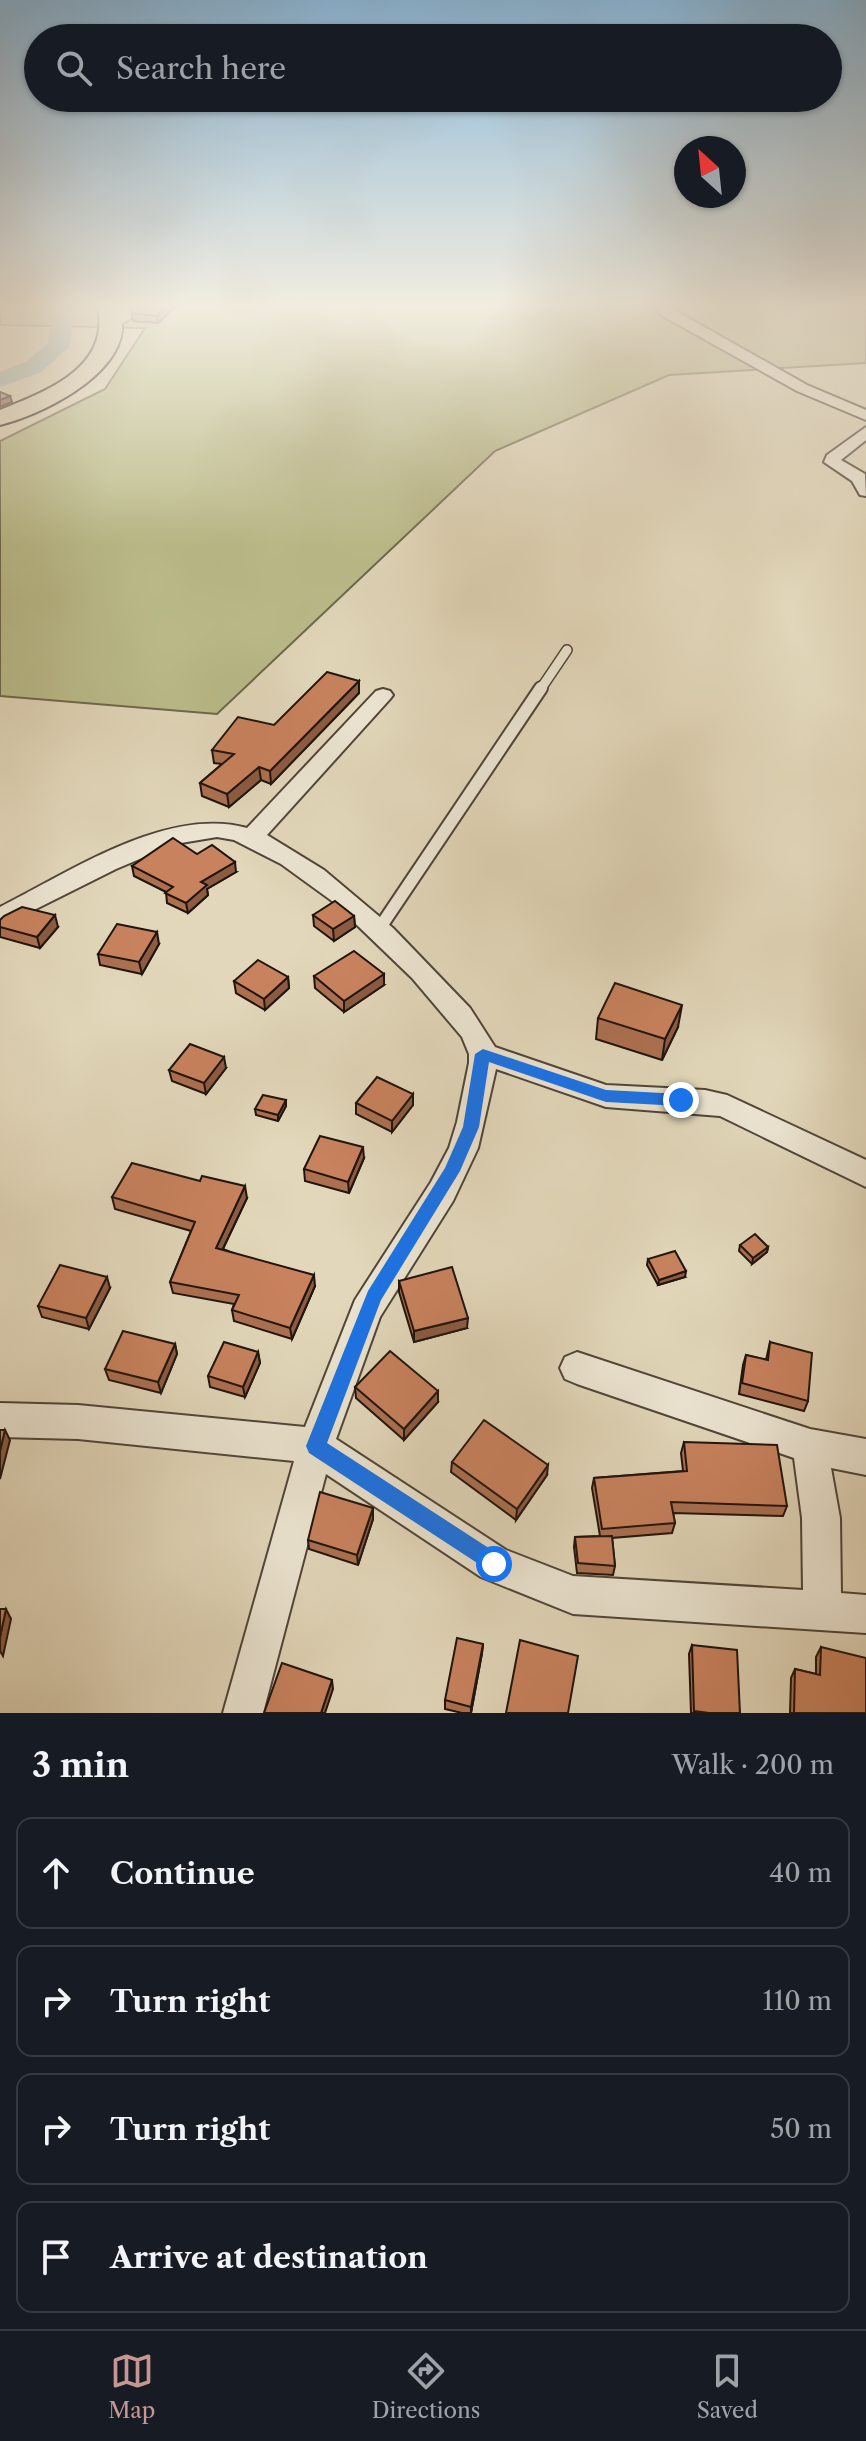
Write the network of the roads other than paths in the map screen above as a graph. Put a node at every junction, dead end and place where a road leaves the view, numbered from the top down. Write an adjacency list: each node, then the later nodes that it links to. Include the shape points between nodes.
1 (64, 387): 4 (main road)
2 (800, 387): 3 (street)
3 (866, 415)
4 (0, 418)
5 (866, 432): 6 (street, via 832,462 859,478)
6 (866, 491)
7 (567, 650): 11 (lane)
8 (383, 695): 9 (street)
9 (251, 838): 10 (street, via 219,829 173,835); 11 (street, via 315,875)
10 (0, 918)
11 (379, 929): 12 (street, via 444,996)
12 (483, 1054): 13 (street, via 606,1096 727,1106); 16 (street, via 466,1138 452,1171 374,1296)
13 (866, 1174)
14 (577, 1368): 17 (street)
15 (0, 1420): 16 (street, via 78,1422)
16 (316, 1446): 19 (street, via 494,1564 573,1595); 21 (street)
17 (810, 1446): 18 (street); 19 (street, via 821,1518)
18 (866, 1457)
19 (822, 1612): 20 (street)
20 (866, 1614)
21 (243, 1713)

